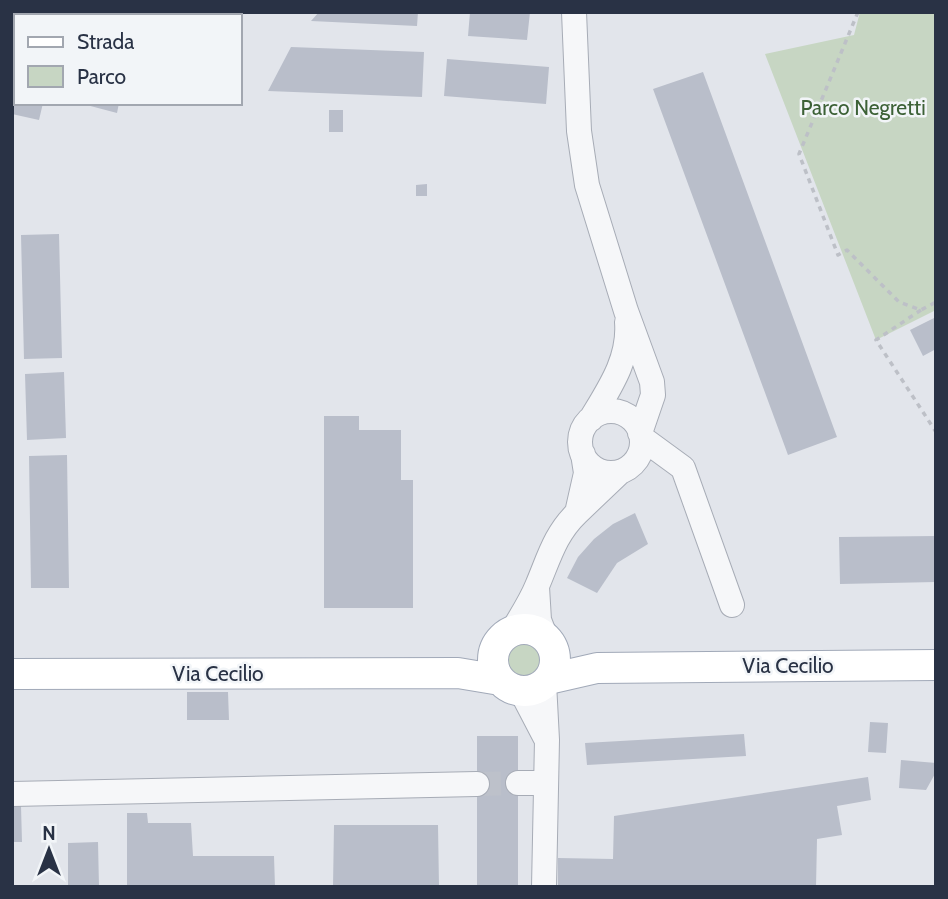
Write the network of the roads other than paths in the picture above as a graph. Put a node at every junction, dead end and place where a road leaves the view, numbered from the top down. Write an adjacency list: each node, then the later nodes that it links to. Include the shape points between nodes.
1 (574, 12): 2 (street, via 586,185)
2 (626, 311): 3 (street, via 626,351); 4 (street, via 652,383)
3 (591, 419): 4 (street, via 603,412 623,414 632,419); 5 (street, via 582,431)
4 (641, 436): 6 (street, via 637,459); 7 (street, via 683,468)
5 (583, 454): 6 (street, via 601,471); 8 (street, via 586,473)
6 (625, 469): 7 (street, via 642,463 662,465 675,471); 8 (street)
7 (692, 491): 10 (street)
8 (577, 513): 9 (street, via 549,550)
9 (537, 586): 11 (street); 12 (street, via 539,620)
10 (733, 605)
11 (505, 638): 12 (main road, via 530,629); 15 (main road, Via Cecilio); 17 (main road, via 493,668)
12 (549, 642): 14 (main road, Via Cecilio); 17 (main road, via 555,663)
13 (936, 665): 14 (main road, Via Cecilio)
14 (639, 667): 17 (main road, Via Cecilio, via 597,668)
15 (423, 672): 16 (main road, Via Cecilio); 17 (main road, Via Cecilio)
16 (12, 674)
17 (529, 683): 19 (street, via 545,738)
18 (518, 783): 19 (street)
19 (545, 783): 22 (street)
20 (477, 784): 21 (street)
21 (12, 794)
22 (544, 887)

